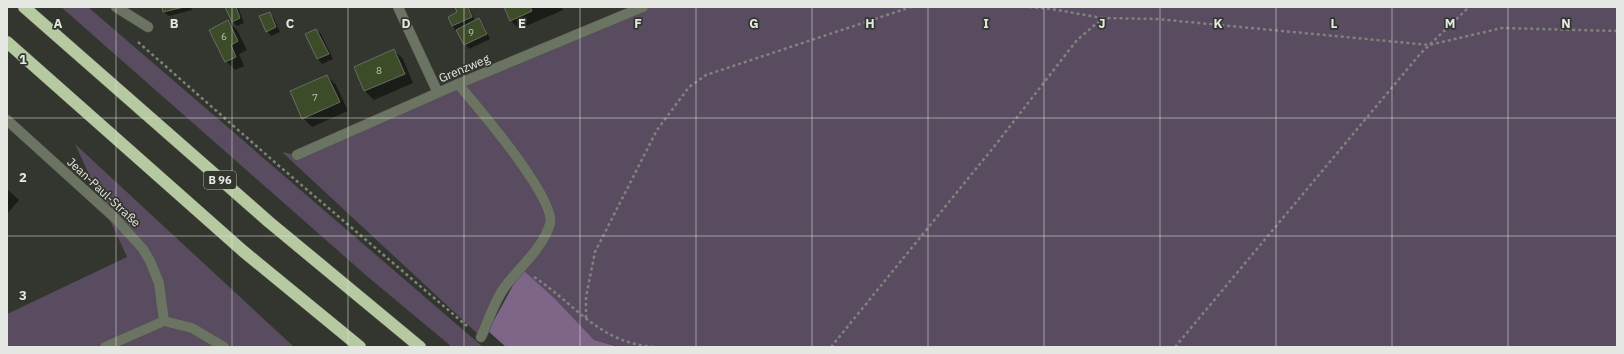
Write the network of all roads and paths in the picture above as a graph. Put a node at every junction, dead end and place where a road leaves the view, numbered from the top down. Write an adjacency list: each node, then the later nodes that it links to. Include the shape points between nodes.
1 (24, 7): 25 (highway, B 96, via 269,222)
2 (116, 7): 9 (street)
3 (398, 7): 15 (street)
4 (643, 7): 14 (street, Grenzweg)
5 (911, 7): 19 (path, via 706,75 689,87 657,130 595,252 586,297)
6 (1028, 7): 8 (path)
7 (1469, 7): 13 (path)
8 (1103, 18): 13 (path, via 1157,19); 27 (path, via 1077,40)
9 (148, 27)
10 (1617, 31): 13 (path, via 1502,28)
11 (132, 37): 21 (path)
12 (7, 42): 24 (highway, via 242,251)
13 (1429, 45): 28 (path)
14 (458, 84): 15 (street, Grenzweg); 21 (street, via 518,156 546,204 550,222 544,238 522,268 503,288)
15 (438, 93): 17 (street, Grenzweg)
16 (7, 120): 20 (street, Jean-Paul-Straße, via 114,217 144,249 159,283)
17 (297, 155)
18 (540, 281): 19 (path)
19 (586, 318): 26 (path, via 595,327 614,338 638,346)
20 (164, 321): 22 (street); 23 (street, via 192,328)
21 (481, 337)
22 (106, 347)
23 (224, 347)
24 (360, 347)
25 (420, 347)
26 (656, 347)
27 (831, 347)
28 (1175, 347)

